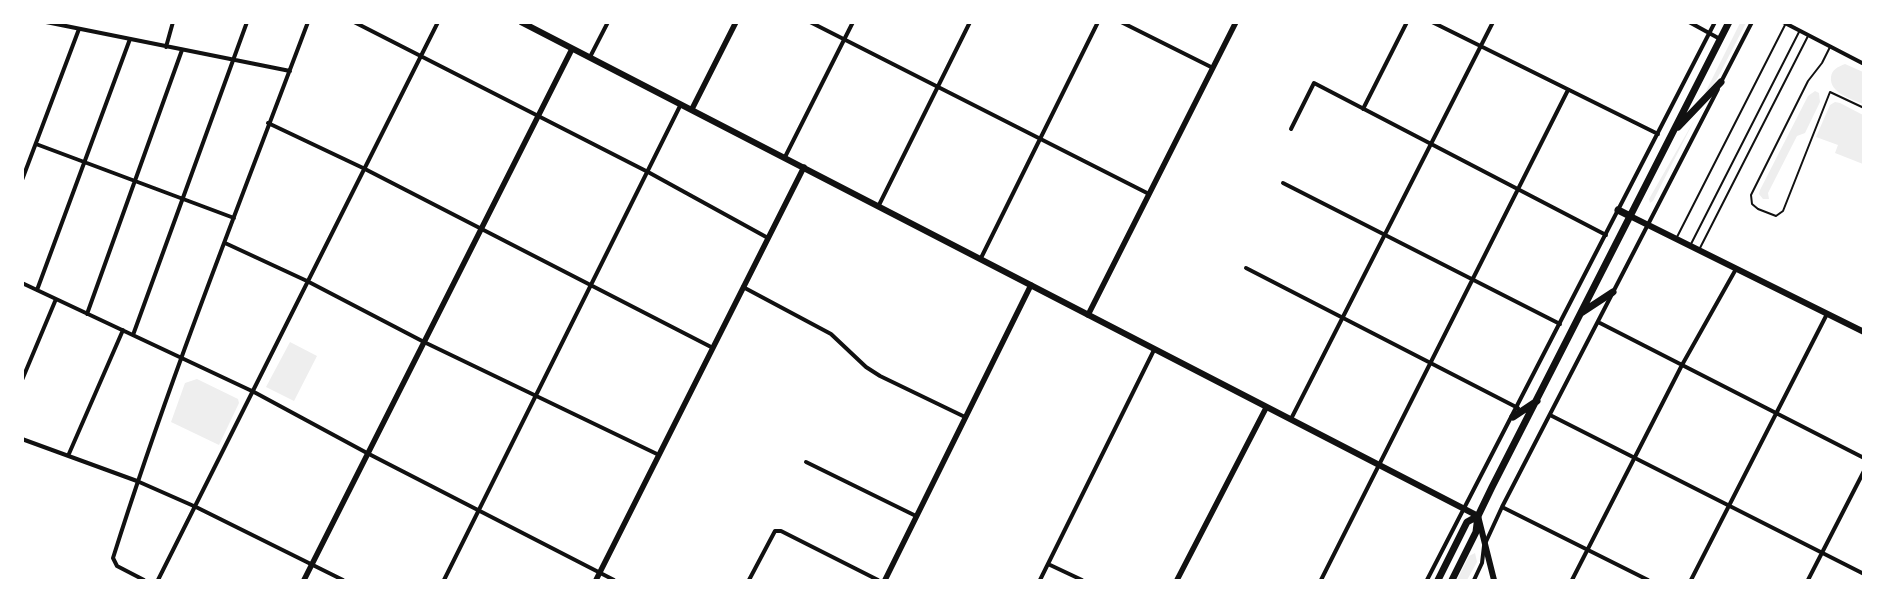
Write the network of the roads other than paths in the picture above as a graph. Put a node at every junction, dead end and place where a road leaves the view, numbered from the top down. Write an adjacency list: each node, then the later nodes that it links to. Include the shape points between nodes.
1 (46, 22): 24 (street)
2 (173, 22): 32 (street)
3 (247, 22): 38 (street)
4 (308, 22): 41 (street)
5 (354, 22): 37 (street)
6 (438, 22): 37 (street)
7 (521, 22): 34 (main road)
8 (608, 22): 36 (street)
9 (736, 22): 47 (main road)
10 (810, 22): 30 (street)
11 (853, 22): 30 (street)
12 (970, 22): 43 (street)
13 (1098, 22): 54 (street)
14 (1121, 22): 40 (street)
15 (1236, 22): 40 (main road)
16 (1407, 22): 48 (street)
17 (1432, 22): 31 (street)
18 (1493, 22): 31 (street)
19 (1689, 22): 26 (street)
20 (1716, 22): 26 (street)
21 (1729, 22): 28 (highway)
22 (1752, 22): 42 (street)
23 (1784, 23): 25 (street); 77 (lane)
24 (78, 29): 29 (street); 55 (street)
25 (1800, 31): 27 (street); 79 (lane)
26 (1710, 33): 28 (street); 53 (street)
27 (1808, 36): 33 (street); 80 (lane)
28 (1720, 39): 52 (highway)
29 (130, 40): 32 (street); 58 (street)
30 (844, 40): 43 (street); 57 (street)
31 (1481, 46): 44 (street); 56 (street)
32 (166, 47): 35 (street)
33 (1830, 47): 39 (street); 46 (lane, via 1808,81 1751,195 1752,204 1776,216 1783,211 1830,92)
34 (572, 49): 36 (main road); 49 (main road)
35 (182, 50): 38 (street); 63 (street)
36 (590, 57): 45 (main road)
37 (420, 58): 49 (street); 60 (street)
38 (234, 60): 41 (street); 67 (street)
39 (1864, 64)
40 (1213, 68): 66 (main road)
41 (290, 71): 50 (street)
42 (1721, 82): 52 (highway); 72 (street)
43 (936, 87): 54 (street); 68 (street)
44 (1568, 90): 53 (street); 65 (street)
45 (681, 104): 47 (main road); 61 (street)
46 (1864, 108)
47 (692, 109): 57 (main road)
48 (1363, 109): 51 (street, via 1314,84); 56 (street)
49 (538, 116): 61 (street); 73 (main road)
50 (268, 123): 60 (street); 71 (street)
51 (1291, 128)
52 (1673, 133): 70 (highway)
53 (1658, 134): 69 (street)
54 (1039, 139): 66 (street); 81 (street)
55 (36, 144): 58 (street); 62 (street)
56 (1431, 145): 65 (street); 74 (street)
57 (784, 157): 59 (main road)
58 (84, 163): 63 (street); 90 (street)
59 (804, 167): 68 (main road); 76 (main road)
60 (363, 168): 73 (street); 85 (street)
61 (648, 172): 76 (street); 87 (street)
62 (22, 180)
63 (134, 181): 67 (street); 93 (street)
64 (1283, 183): 74 (street)
65 (1518, 190): 75 (street); 84 (street)
66 (1149, 194): 96 (main road)
67 (182, 199): 71 (street); 102 (street)
68 (879, 205): 81 (main road)
69 (1618, 210): 70 (highway); 75 (street)
70 (1630, 216): 72 (main road); 94 (highway)
71 (234, 218): 78 (street)
72 (1648, 225): 77 (main road); 91 (street)
73 (482, 228): 87 (street); 103 (main road)
74 (1385, 235): 84 (street); 97 (street)
75 (1606, 235): 99 (street)
76 (768, 238): 89 (main road)
77 (1676, 239): 79 (main road)
78 (225, 243): 85 (street); 106 (street)
79 (1690, 246): 80 (main road)
80 (1698, 250): 83 (main road)
81 (981, 258): 88 (main road)
82 (1246, 268): 97 (street)
83 (1736, 269): 95 (main road); 108 (street)
84 (1472, 279): 99 (street); 107 (street)
85 (307, 281): 103 (street); 110 (street)
86 (22, 283): 90 (street)
87 (592, 285): 104 (street); 111 (street)
88 (1031, 285): 96 (main road); 117 (main road)
89 (743, 286): 104 (main road); 117 (street, via 831,334 880,376)
90 (37, 290): 92 (street)
91 (1613, 292): 94 (highway); 98 (street)
92 (56, 299): 93 (street); 109 (street)
93 (88, 314): 100 (street)
94 (1581, 314): 112 (highway)
95 (1827, 314): 101 (main road); 115 (street)
96 (1088, 315): 105 (main road)
97 (1344, 317): 107 (street); 119 (street)
98 (1598, 322): 108 (street); 116 (street)
99 (1560, 324): 114 (street)
100 (123, 330): 102 (street); 123 (street)
101 (1864, 332)
102 (132, 335): 106 (street)
103 (424, 342): 111 (street); 121 (main road)
104 (713, 348): 122 (main road)
105 (1154, 350): 113 (main road); 140 (street)
106 (182, 358): 110 (street); 129 (street)
107 (1431, 362): 114 (street); 127 (street)
108 (1682, 365): 115 (street); 124 (street)
109 (22, 380)
110 (254, 392): 121 (street); 131 (street)
111 (537, 397): 122 (street); 134 (street)
112 (1537, 401): 118 (highway); 136 (highway)
113 (1266, 408): 119 (main road); 156 (main road)
114 (1518, 408): 118 (street)
115 (1776, 413): 125 (street); 130 (street)
116 (1550, 415): 124 (street); 132 (street)
117 (965, 417): 135 (main road)
118 (1513, 417): 133 (street)
119 (1290, 421): 127 (main road)
120 (22, 439): 123 (street)
121 (367, 454): 134 (street); 141 (main road)
122 (659, 455): 142 (main road)
123 (68, 456): 129 (street)
124 (1635, 457): 130 (street); 138 (street)
125 (1864, 458)
126 (806, 462): 135 (street)
127 (1378, 465): 133 (main road); 157 (street)
128 (1864, 471): 139 (street)
129 (137, 481): 131 (street); 144 (street, via 114,558 117,566)
130 (1730, 505): 139 (street); 165 (street)
131 (196, 506): 141 (street); 145 (street)
132 (1502, 507): 137 (street); 138 (street)
133 (1463, 508): 136 (main road); 158 (street)
134 (480, 511): 142 (street); 148 (street)
135 (916, 516): 153 (main road)
136 (1478, 516): 137 (main road); 159 (highway, via 1467,522); 160 (highway, via 1476,532)
137 (1484, 546): 161 (street, via 1482,563); 162 (main road)
138 (1587, 551): 163 (street); 164 (street)
139 (1822, 553): 143 (street); 166 (street)
140 (1048, 564): 154 (street); 155 (street)
141 (312, 566): 146 (main road); 147 (street)
142 (600, 574): 149 (main road); 150 (street)
143 (1864, 574)
144 (144, 580)
145 (158, 580)
146 (304, 580)
147 (343, 580)
148 (444, 580)
149 (596, 580)
150 (614, 580)
151 (749, 580): 152 (street, via 774,531 780,531)
152 (878, 580)
153 (885, 580)
154 (1040, 580)
155 (1082, 580)
156 (1177, 580)
157 (1320, 580)
158 (1427, 580)
159 (1438, 580)
160 (1452, 580)
161 (1474, 580)
162 (1494, 580)
163 (1572, 580)
164 (1648, 580)
165 (1691, 580)
166 (1808, 580)

